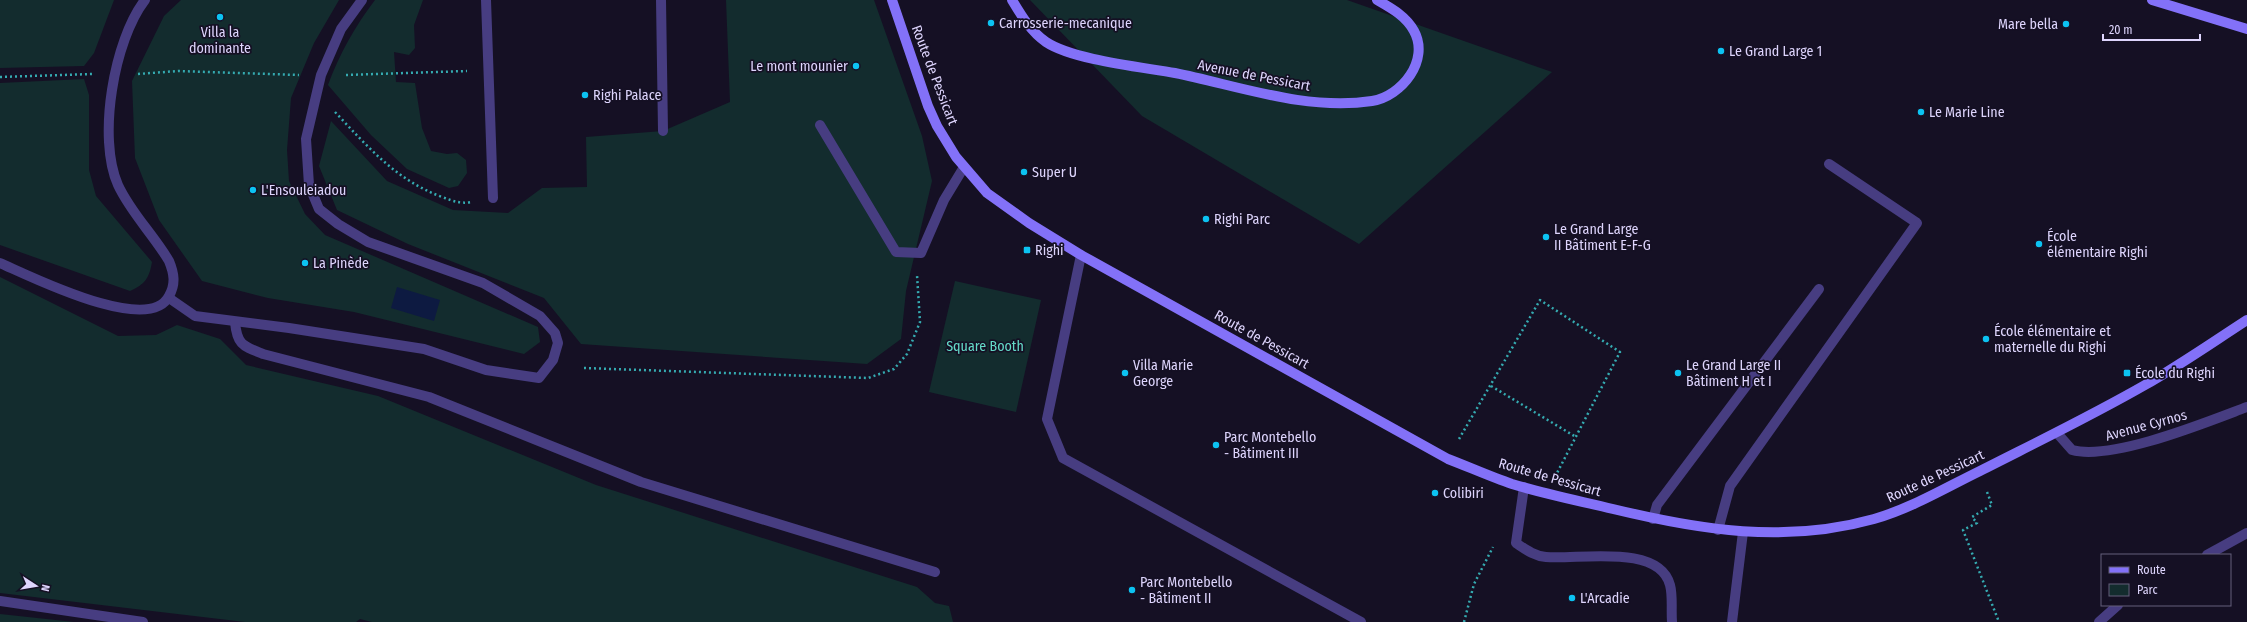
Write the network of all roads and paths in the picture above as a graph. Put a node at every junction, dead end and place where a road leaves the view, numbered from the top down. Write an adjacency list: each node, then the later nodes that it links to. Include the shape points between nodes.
1 (145, 0): 11 (street, via 126,35)
2 (362, 0): 12 (street, via 341,29)
3 (486, 0): 10 (street)
4 (661, 0): 16 (street)
5 (892, 0): 18 (street, Route de Pessicart, via 928,106 947,144)
6 (1012, 0): 7 (street, Avenue de Pessicart, via 1024,20 1046,42 1076,55 1178,74 1263,94 1336,104 1374,101 1391,94 1410,78 1419,54 1414,31 1401,15)
7 (1377, 0)
8 (2152, 0): 9 (street)
9 (2247, 29)
10 (488, 70): 12 (path); 19 (street)
11 (115, 73): 12 (path, via 178,71); 13 (path); 24 (street, via 110,135 117,182 125,200 160,246 171,266 174,282)
12 (321, 75): 14 (street)
13 (0, 77)
14 (317, 93): 19 (path, via 382,162 422,190 461,204); 26 (street, via 306,139 309,185 319,209 368,242 483,284 540,316 555,332 558,343 553,360 539,378 486,370 424,350)
15 (820, 124): 20 (street, via 896,252)
16 (663, 131)
17 (1829, 164): 37 (street, via 1917,223 1730,486)
18 (964, 167): 20 (street, via 944,200); 21 (street, Route de Pessicart, via 979,186 1006,208)
19 (493, 198)
20 (921, 253): 27 (path, via 917,277 920,322 907,354 894,369 868,378)
21 (1081, 255): 32 (street, Route de Pessicart); 46 (street, via 1047,419 1063,458)
22 (0, 263): 24 (street, via 115,307 154,309)
23 (1818, 289): 36 (street, via 1657,505)
24 (169, 298): 26 (street, via 195,316)
25 (2247, 320): 30 (street, Route de Pessicart, via 2146,384)
26 (235, 322): 42 (street, via 236,335 242,346 263,354 430,398 641,482)
27 (584, 368)
28 (1491, 386): 31 (path); 31 (path, via 1540,300 1620,352); 32 (path)
29 (2247, 407): 30 (street, Avenue Cyrnos, via 2161,438 2095,452 2072,450)
30 (2057, 433): 33 (street, Route de Pessicart)
31 (1576, 437): 35 (path)
32 (1448, 459): 34 (street, Route de Pessicart)
33 (1978, 472): 38 (street, Route de Pessicart, via 1901,510 1872,519 1796,531); 50 (path, via 1992,505 1972,517 1977,523 1963,530)
34 (1524, 487): 35 (street, Route de Pessicart); 48 (street, via 1516,543 1530,552 1545,557 1631,557 1646,560 1658,569 1668,582)
35 (1547, 493): 36 (street, Route de Pessicart)
36 (1653, 518): 37 (street, Route de Pessicart)
37 (1718, 530): 38 (street, Route de Pessicart)
38 (1743, 532): 49 (street)
39 (2247, 533): 41 (street)
40 (1494, 544): 47 (path, via 1474,584)
41 (2209, 554)
42 (935, 572)
43 (0, 601): 45 (street)
44 (2117, 606): 51 (street)
45 (143, 622)
46 (1361, 622)
47 (1464, 622)
48 (1672, 622)
49 (1732, 622)
50 (1999, 622)
51 (2100, 622)

